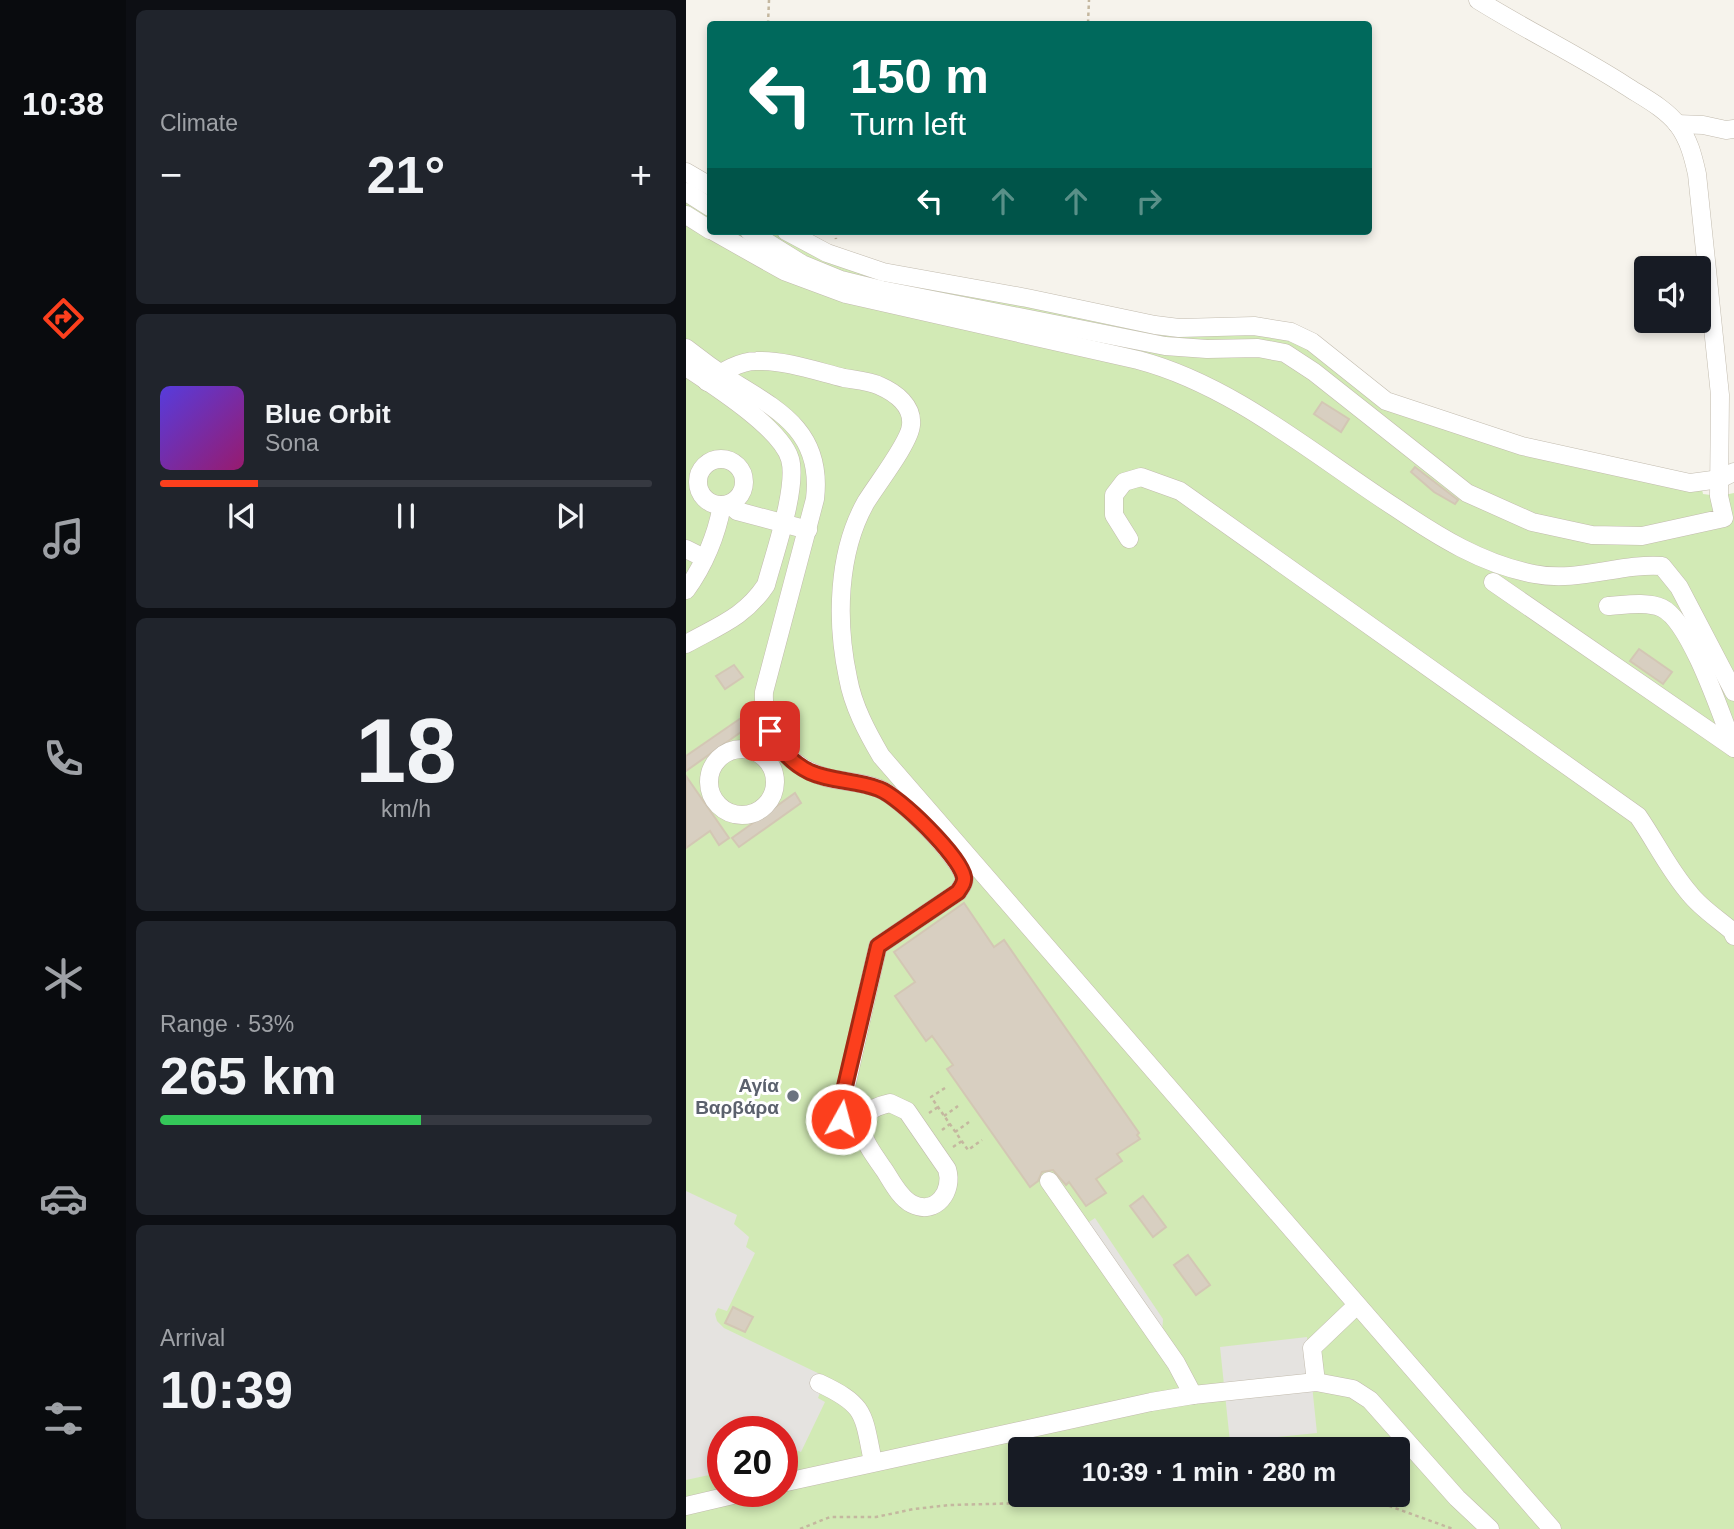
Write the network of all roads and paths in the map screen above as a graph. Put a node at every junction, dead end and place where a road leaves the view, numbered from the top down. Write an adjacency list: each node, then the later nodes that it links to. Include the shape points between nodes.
1 (769, 0): 4 (path)
2 (1089, 0): 5 (path)
3 (1478, 0): 6 (street, via 1578,55 1656,105)
4 (768, 21)
5 (1088, 21)
6 (1677, 124): 7 (street); 20 (street, via 1692,149 1697,174)
7 (1734, 129)
8 (686, 172): 9 (street)
9 (707, 184)
10 (686, 192): 11 (street)
11 (707, 205)
12 (686, 215): 13 (street)
13 (707, 227)
14 (721, 235): 33 (street, via 784,271 846,294 1184,374 1235,400 1431,532 1501,565 1555,576 1662,566 1679,587)
15 (756, 235): 23 (street, via 803,264 882,290 1165,346 1258,348 1284,354 1314,372 1467,493 1532,522 1592,534 1642,536)
16 (793, 235): 22 (street, via 827,253 883,272 1155,326 1254,326 1291,332 1312,342 1386,401 1407,409 1522,446 1617,469 1690,483)
17 (686, 348): 19 (street)
18 (686, 367): 19 (street)
19 (714, 378): 24 (street, via 777,436 790,459 791,486); 25 (street, via 790,419 808,447 817,485); 49 (street, via 753,361 780,363 879,386 908,408 908,439 864,506 853,532 842,587 848,680 867,732 881,756)
20 (1720, 395): 21 (street); 22 (street)
21 (1734, 421)
22 (1724, 482): 23 (street)
23 (1729, 518)
24 (781, 525): 25 (street); 28 (street, via 725,504); 32 (street, via 766,585 757,598 745,611)
25 (808, 530): 42 (street, via 764,692 776,757 810,772 890,794 942,844 964,877 958,892 878,946 840,1113 841,1119)
26 (1129, 539): 34 (street, via 1114,515 1114,495 1124,482 1141,477 1180,491 1638,816 1691,896)
27 (686, 549): 28 (street)
28 (704, 558): 30 (street)
29 (1493, 582): 31 (street, via 1734,748 1696,654 1671,614 1660,607 1637,604)
30 (686, 590)
31 (1608, 606)
32 (686, 644)
33 (1734, 692)
34 (1734, 936)
35 (945, 1087): 37 (path, via 931,1097)
36 (958, 1106): 39 (path)
37 (938, 1107): 38 (path); 39 (path)
38 (929, 1113)
39 (944, 1116): 41 (path)
40 (969, 1122): 44 (path)
41 (950, 1124): 43 (path); 44 (path)
42 (861, 1126): 42 (street, via 863,1140 902,1196 919,1207 940,1201 947,1193 947,1169 907,1111 890,1103 879,1105)
43 (942, 1130)
44 (955, 1132): 46 (path)
45 (982, 1140): 46 (path, via 968,1150)
46 (962, 1141): 47 (path)
47 (953, 1147)
48 (1049, 1181): 52 (street, via 1176,1363)
49 (1356, 1306): 51 (street, via 1312,1348); 62 (street)
50 (819, 1382): 53 (street, via 857,1406)
51 (1316, 1382): 52 (street); 61 (street, via 1353,1390 1370,1400 1457,1499)
52 (1193, 1395): 53 (street)
53 (873, 1462): 54 (street)
54 (798, 1479)
55 (707, 1501): 57 (street)
56 (1008, 1503): 59 (path, via 830,1517)
57 (686, 1506)
58 (1392, 1507): 60 (path)
59 (800, 1529)
60 (1453, 1529)
61 (1490, 1529)
62 (1552, 1529)

